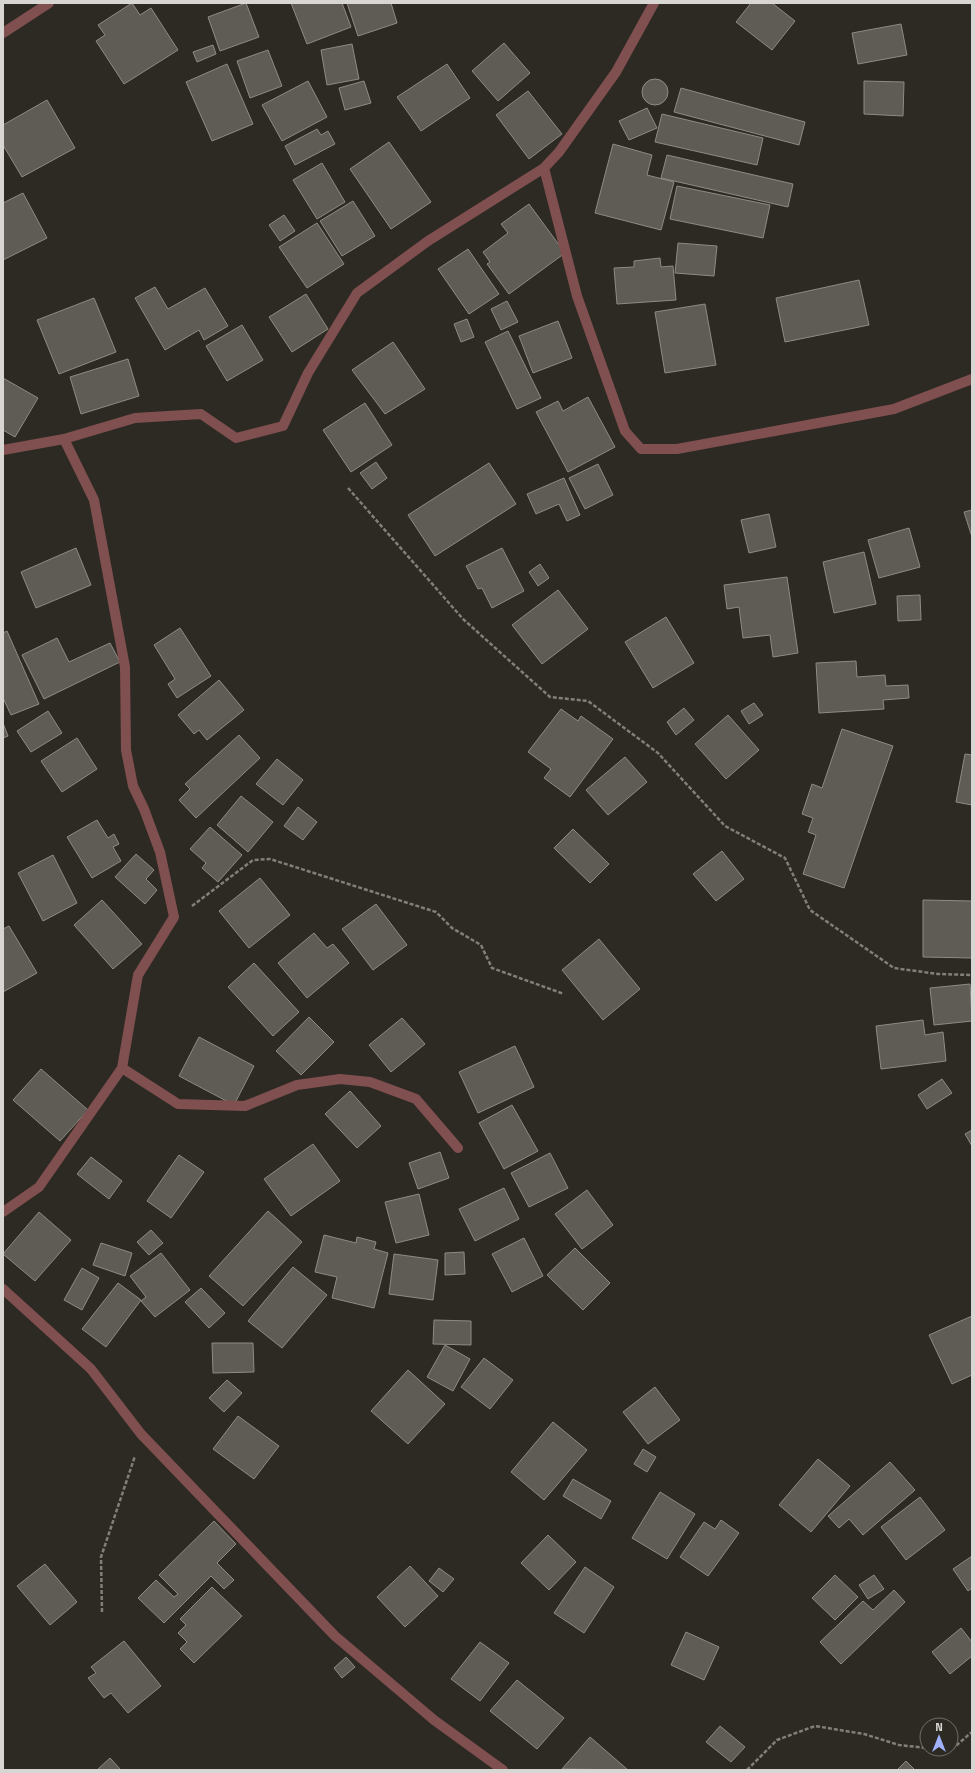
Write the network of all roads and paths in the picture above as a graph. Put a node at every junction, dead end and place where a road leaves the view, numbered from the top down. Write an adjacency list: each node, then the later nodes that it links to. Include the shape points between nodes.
1 (49, 3): 3 (street)
2 (654, 3): 4 (street, via 616,72 559,152)
3 (3, 33)
4 (544, 168): 5 (street, via 577,296 625,431 641,449 677,449 894,410); 6 (street, via 428,241 357,294 308,373 282,426 236,438 201,414 135,418)
5 (972, 379)
6 (64, 439): 7 (street); 9 (street, via 94,500 125,667 126,750 133,786 160,852)
7 (3, 450)
8 (348, 488): 10 (path, via 463,619 550,697 588,701 658,753 725,826 785,858 810,910 894,968 938,974)
9 (174, 917): 11 (path, via 253,860 270,859 436,912 452,928 481,945 492,968); 12 (street, via 138,975)
10 (972, 975)
11 (564, 994)
12 (122, 1068): 13 (street, via 178,1104 245,1106 297,1084 340,1080 370,1082 416,1099); 14 (street, via 39,1187)
13 (458, 1148)
14 (3, 1212)
15 (3, 1288): 16 (street, via 90,1369)
16 (141, 1434): 17 (path, via 101,1557); 21 (street, via 335,1636 434,1720)
17 (102, 1612)
18 (972, 1732): 19 (path)
19 (959, 1743)
20 (919, 1747): 22 (path, via 815,1726 777,1740)
21 (504, 1770)
22 (747, 1770)

